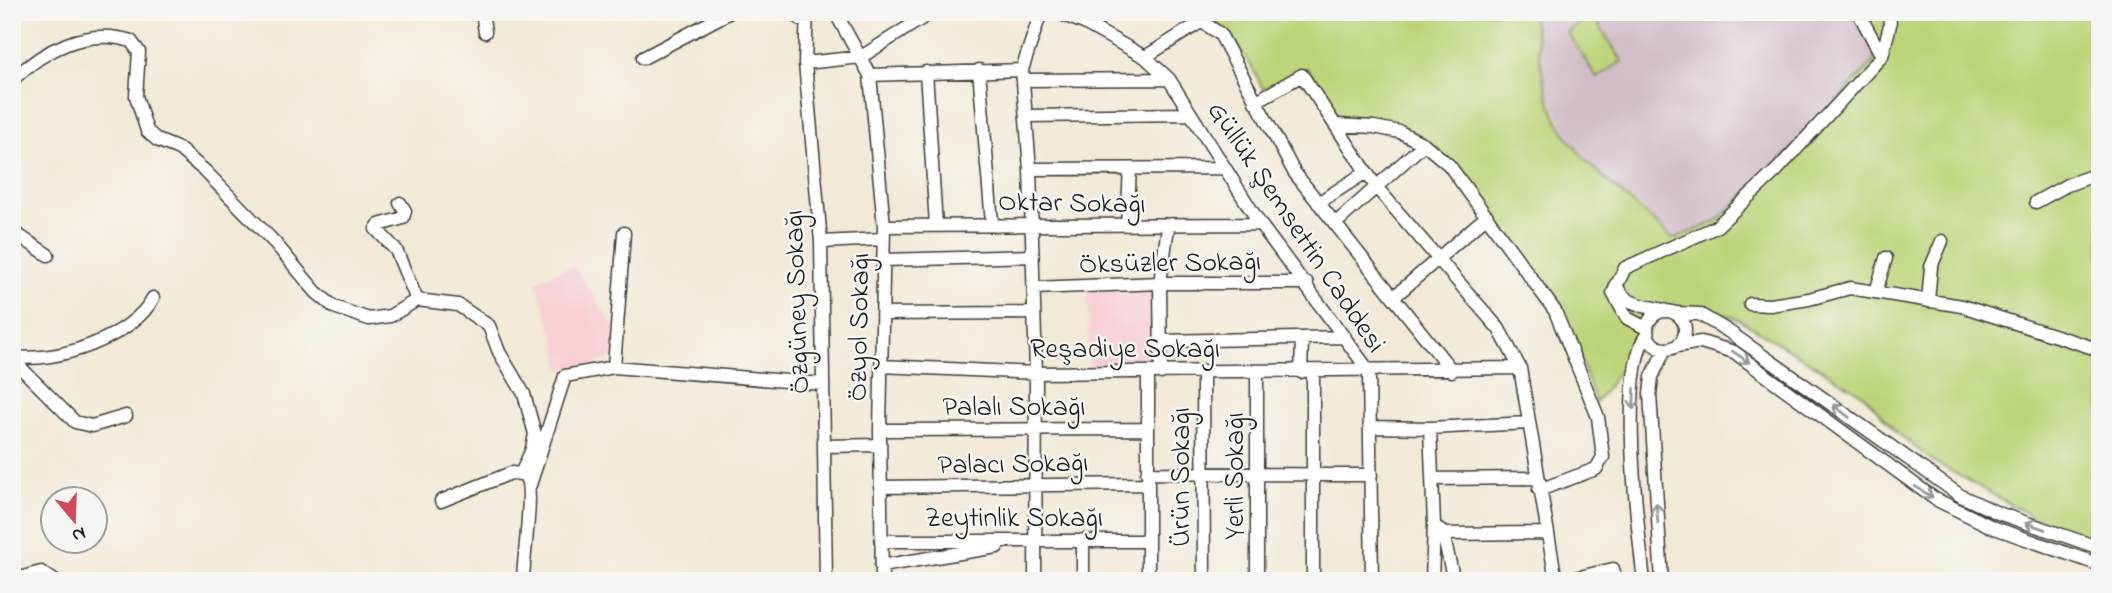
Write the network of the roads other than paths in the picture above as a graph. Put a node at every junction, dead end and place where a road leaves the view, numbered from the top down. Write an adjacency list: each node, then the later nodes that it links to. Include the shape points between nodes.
1 (482, 12): 13 (street)
2 (730, 12): 17 (street)
3 (791, 12): 11 (street)
4 (835, 12): 15 (street)
5 (932, 12): 15 (street)
6 (1041, 12): 22 (street)
7 (1056, 12): 16 (street, Güllük Şemsettin Caddesi)
8 (1188, 12): 12 (street)
9 (1858, 12): 14 (street)
10 (1889, 12): 14 (street)
11 (808, 15): 18 (street, Özgüney Sokağı)
12 (1204, 20): 16 (street); 25 (street, via 1220,34)
13 (485, 32)
14 (1882, 56): 59 (street, via 1777,170 1716,227 1634,261)
15 (861, 57): 18 (street); 21 (street)
16 (1145, 57): 23 (street, Güllük Şemsettin Caddesi)
17 (643, 58)
18 (805, 64): 51 (street, Özgüney Sokağı)
19 (979, 70): 20 (street); 22 (street); 40 (street)
20 (926, 72): 21 (street); 43 (street)
21 (870, 75): 49 (street, Özyol Sokağı)
22 (1023, 75): 23 (street); 27 (street)
23 (1169, 79): 26 (street, Güllük Şemsettin Caddesi)
24 (12, 80): 64 (street, via 70,40 131,41 139,52 136,96 147,131 205,171 316,292 334,307 369,319 390,316)
25 (1255, 102): 28 (street, via 1303,75); 38 (street, via 1294,172)
26 (1191, 114): 27 (street); 30 (street, Güllük Şemsettin Caddesi)
27 (1026, 116): 31 (street)
28 (1336, 125): 29 (street, via 1400,132); 33 (street)
29 (1424, 144): 35 (street); 39 (street, via 1449,165)
30 (1224, 168): 32 (street); 42 (street, Güllük Şemsettin Caddesi)
31 (1030, 169): 32 (street); 41 (street)
32 (1130, 169): 44 (street)
33 (1366, 172): 35 (street); 38 (street)
34 (2100, 173): 36 (street)
35 (1377, 188): 45 (street); 55 (street)
36 (2036, 202)
37 (400, 203): 64 (street, via 405,211 402,218 376,229 396,250)
38 (1318, 203): 45 (street)
39 (1487, 216): 55 (street); 104 (street, via 1555,311 1598,417 1602,464)
40 (992, 223): 41 (street, Oktar Sokağı); 43 (street, Oktar Sokağı)
41 (1032, 224): 44 (street, Oktar Sokağı); 53 (street)
42 (1260, 224): 46 (street, Oktar Sokağı); 58 (street, Güllük Şemsettin Caddesi)
43 (936, 225): 49 (street, Oktar Sokağı)
44 (1127, 225): 46 (street, Oktar Sokağı)
45 (1335, 225): 62 (street)
46 (1168, 227): 57 (street)
47 (12, 231): 52 (street)
48 (624, 233): 78 (street)
49 (883, 233): 51 (street, Oktar Sokağı); 56 (street, Özyol Sokağı)
50 (1942, 241): 65 (street, via 1931,267)
51 (821, 242): 87 (street, Özgüney Sokağı)
52 (48, 255)
53 (1033, 256): 56 (street); 60 (street)
54 (1886, 258): 61 (street)
55 (1438, 259): 62 (street); 79 (street, via 1499,329)
56 (883, 260): 69 (street, Özyol Sokağı)
57 (1160, 283): 58 (street, Öksüzler Sokağı); 60 (street, Öksüzler Sokağı); 73 (street)
58 (1307, 284): 71 (street, Güllük Şemsettin Caddesi)
59 (1616, 284): 67 (street, via 1632,302); 70 (street, via 1613,293 1618,305 1627,318)
60 (1034, 288): 68 (street)
61 (1876, 292): 65 (street); 66 (street, via 1850,288 1770,305)
62 (1394, 297): 81 (street)
63 (153, 298): 76 (street, via 141,316 88,345 57,356)
64 (417, 300): 99 (street, via 458,305 489,326 524,394 535,434)
65 (1928, 301): 75 (street, via 1962,306)
66 (1750, 304)
67 (1670, 311): 70 (street, via 1652,316); 74 (street, via 1686,329); 116 (street, one-way to 67, via 1961,496 1719,325 1699,314)
68 (1034, 313): 69 (street); 85 (street)
69 (882, 314): 77 (street, Özyol Sokağı)
70 (1647, 331): 74 (street, via 1654,345); 136 (street, one-way to 136, via 1637,352 1632,427)
71 (1345, 337): 72 (street); 80 (street, Güllük Şemsettin Caddesi)
72 (1302, 340): 73 (street); 84 (street)
73 (1160, 341): 86 (street)
74 (1671, 347): 117 (street, one-way to 117, via 1701,342 1734,352 1935,499 1992,527); 137 (street, one-way to 74, via 1650,394 1652,377)
75 (2100, 349)
76 (12, 358): 88 (street, via 75,422 92,426)
77 (881, 366): 85 (street, Reşadiye Sokağı); 93 (street, Özyol Sokağı)
78 (614, 367): 87 (street); 105 (street, via 565,376)
79 (1520, 368): 81 (street, Reşadiye Sokağı); 89 (street)
80 (1370, 371): 81 (street, Reşadiye Sokağı); 84 (street, Reşadiye Sokağı); 90 (street, Güllük Şemsettin Caddesi)
81 (1452, 371)
82 (1203, 372): 83 (street, Reşadiye Sokağı); 86 (street, Reşadiye Sokağı); 97 (street, Ürün Sokağı)
83 (1257, 372): 84 (street, Reşadiye Sokağı); 100 (street, Yerli Sokağı)
84 (1307, 372): 98 (street)
85 (1036, 373): 86 (street, Reşadiye Sokağı); 94 (street)
86 (1154, 373): 92 (street)
87 (823, 384): 96 (street, Özgüney Sokağı)
88 (125, 416)
89 (1528, 423): 91 (street); 104 (street)
90 (1370, 427): 91 (street); 101 (street, Güllük Şemsettin Caddesi)
91 (1430, 428): 103 (street)
92 (1148, 429): 94 (street, Palalı Sokağı); 102 (street)
93 (880, 430): 94 (street, Palalı Sokağı); 95 (street, Özyol Sokağı)
94 (1036, 430): 107 (street)
95 (880, 444): 96 (street); 106 (street, Özyol Sokağı)
96 (824, 446): 123 (street, Özgüney Sokağı)
97 (1204, 473): 100 (street, Palacı Sokağı); 102 (street, Palacı Sokağı); 128 (street, Ürün Sokağı)
98 (1312, 473): 100 (street, Palacı Sokağı); 101 (street, Palacı Sokağı); 130 (street)
99 (521, 474): 105 (street); 108 (street, via 511,473)
100 (1259, 474): 129 (street, Yerli Sokağı)
101 (1371, 475): 131 (street, Güllük Şemsettin Caddesi)
102 (1147, 479): 107 (street, Palacı Sokağı); 115 (street)
103 (1433, 479): 104 (street); 109 (street)
104 (1538, 484): 110 (street)
105 (530, 485): 122 (street)
106 (880, 487): 107 (street, Palacı Sokağı); 114 (street, Özyol Sokağı)
107 (1035, 487): 112 (street)
108 (441, 500)
109 (1434, 524): 111 (street); 132 (street)
110 (1546, 533): 111 (street); 134 (street)
111 (1443, 534): 133 (street)
112 (1035, 537): 113 (street, Zeytinlik Sokağı); 114 (street, Zeytinlik Sokağı); 118 (street); 125 (street)
113 (1083, 540): 115 (street, Zeytinlik Sokağı); 126 (street)
114 (881, 541): 118 (street, Özyol Sokağı)
115 (1148, 541): 127 (street)
116 (2100, 548)
117 (2100, 565)
118 (881, 566): 124 (street, Özyol Sokağı)
119 (1615, 575): 135 (street)
120 (13, 581): 121 (street, via 41,572)
121 (55, 581)
122 (523, 581)
123 (826, 581)
124 (882, 581)
125 (1035, 581)
126 (1083, 581)
127 (1148, 581)
128 (1204, 581)
129 (1257, 581)
130 (1313, 581)
131 (1372, 581)
132 (1432, 581)
133 (1454, 581)
134 (1556, 581)
135 (1563, 581)
136 (1644, 581)
137 (1662, 581)

